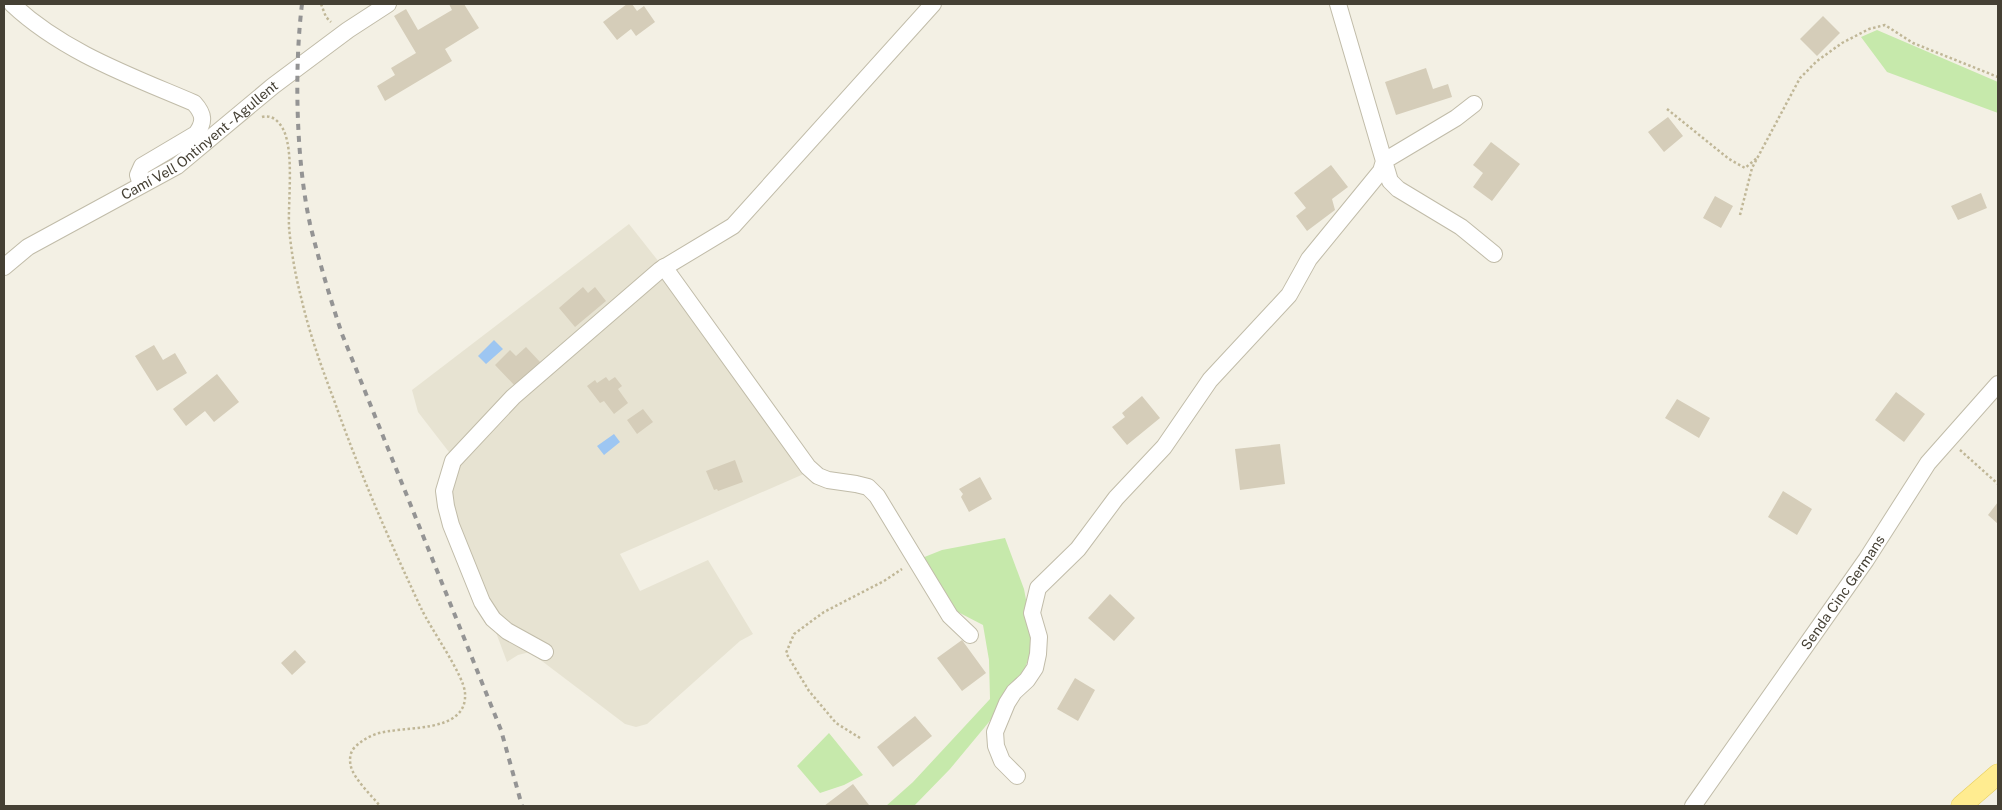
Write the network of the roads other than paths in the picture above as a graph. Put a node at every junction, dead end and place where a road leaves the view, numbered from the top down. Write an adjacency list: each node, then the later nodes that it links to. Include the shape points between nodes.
1 (12, 4): 7 (street, via 55,37 106,66 194,103 200,109 202,127 196,134 142,166 138,176)
2 (388, 4): 7 (street, Camí Vell Ontinyent - Agullent, via 273,86 176,166)
3 (933, 4): 10 (street, via 733,226)
4 (1338, 4): 6 (street)
5 (1474, 104): 6 (street)
6 (1384, 161): 8 (street, via 1390,181 1398,189 1461,227); 15 (street, via 1381,171 1309,259 1289,295 1210,380 1164,447 1116,498 1078,549 1038,588 1032,612 1039,637 1035,668 1006,704 995,732 1002,761)
7 (141, 185): 9 (street, Camí Vell Ontinyent - Agullent, via 28,248)
8 (1494, 254)
9 (4, 267)
10 (664, 267): 12 (street, via 808,467 828,480 868,487 877,496 950,616); 13 (street, via 513,397 465,446 453,461 448,475 444,491 451,525 482,602 493,619 507,631)
11 (1998, 384): 16 (street, Senda Cinc Germans, via 1928,463 1866,560)
12 (970, 635)
13 (545, 652)
14 (1998, 774): 17 (main road)
15 (1017, 776)
16 (1693, 806)
17 (1961, 806)

